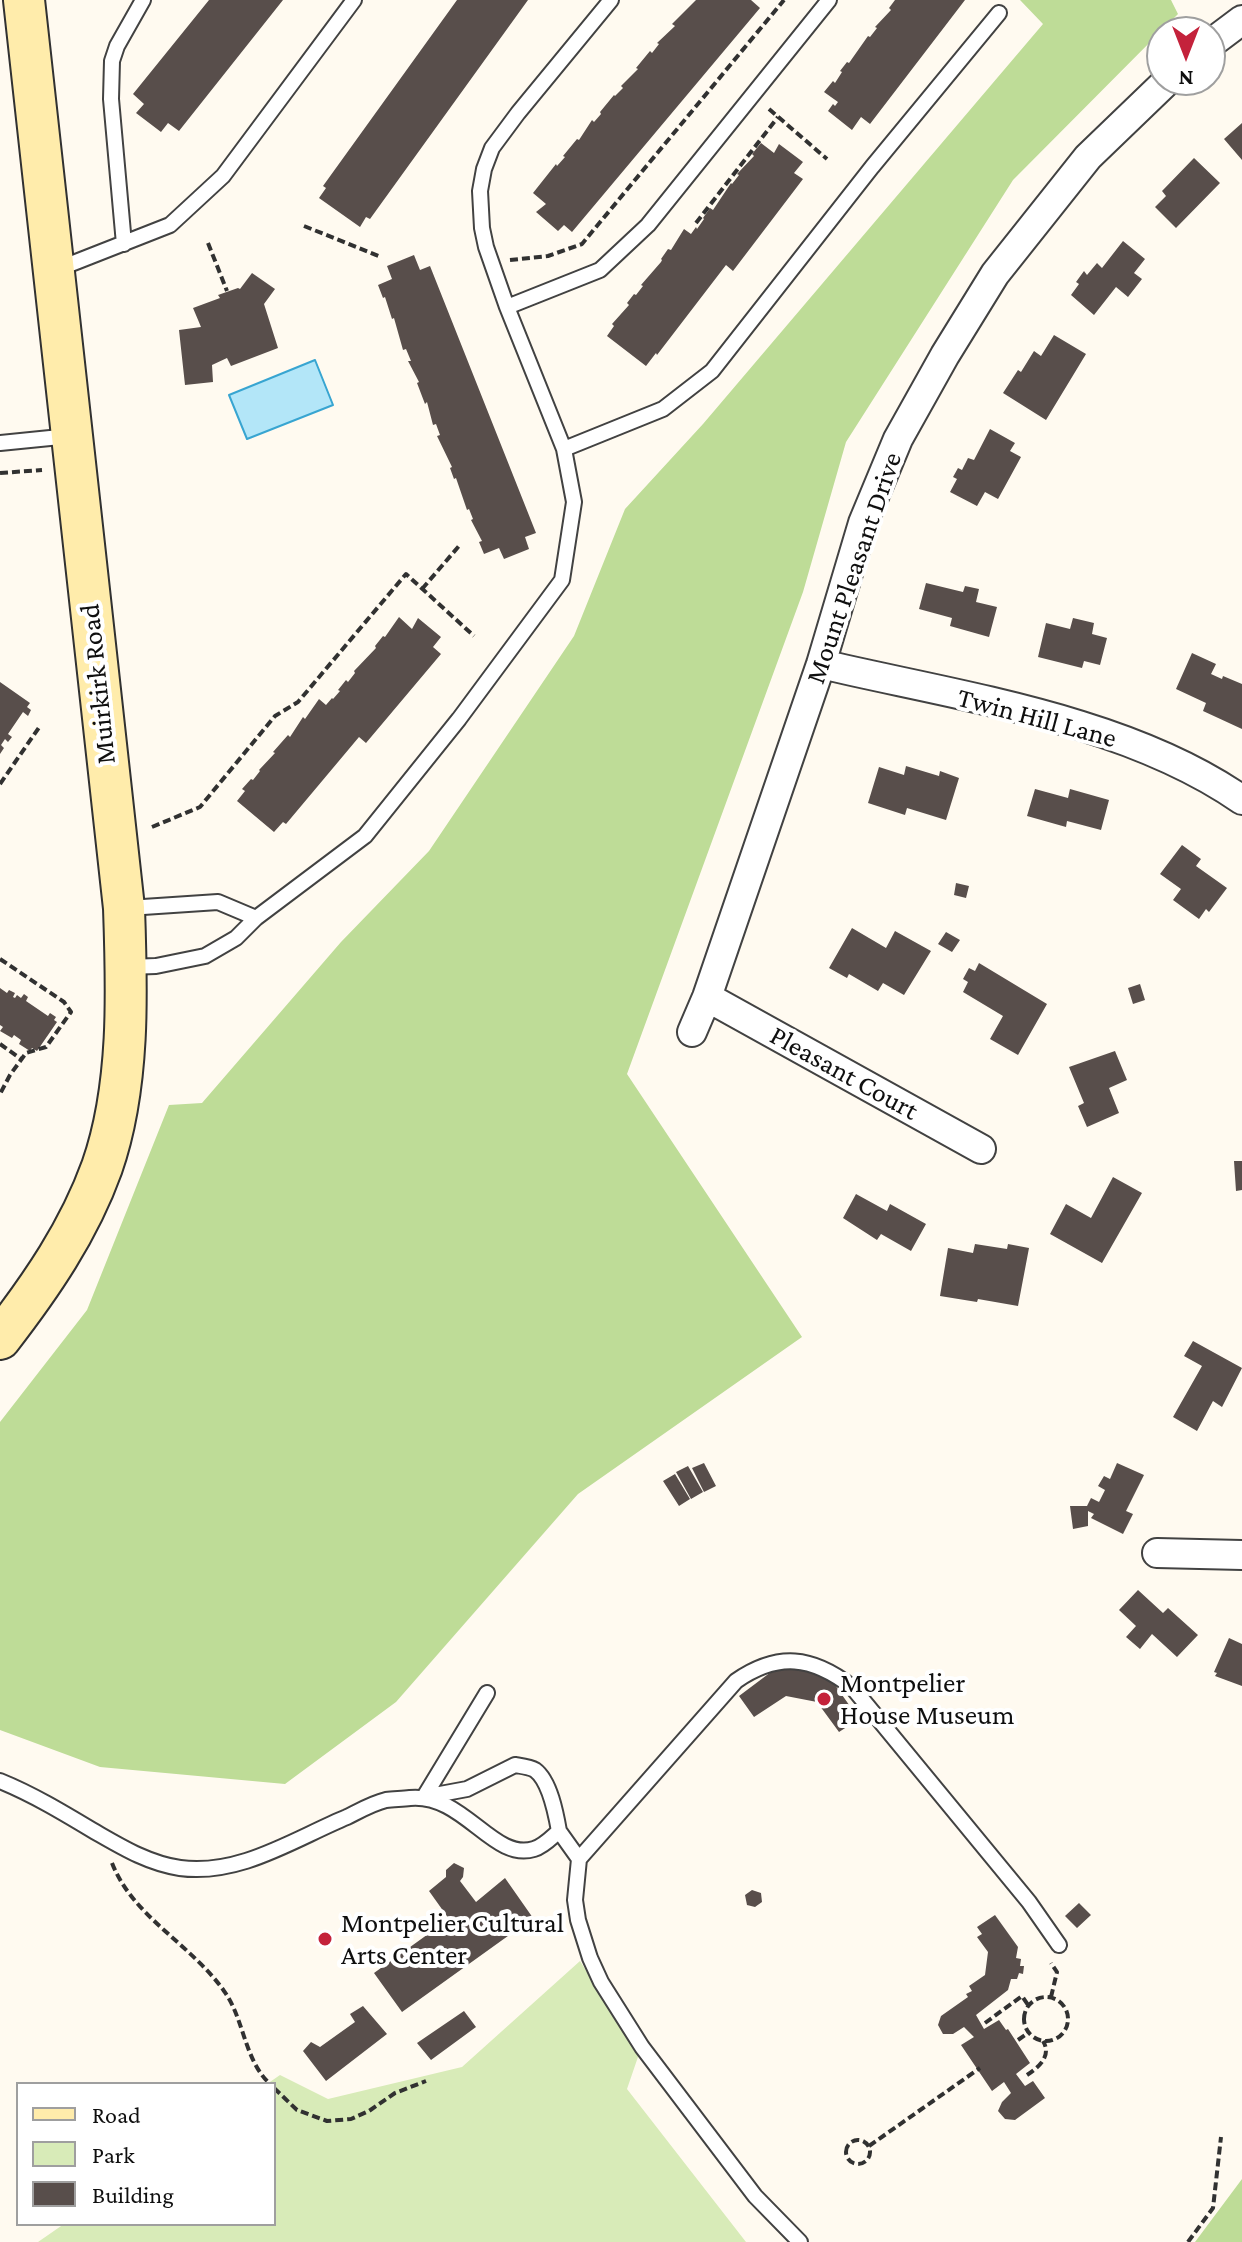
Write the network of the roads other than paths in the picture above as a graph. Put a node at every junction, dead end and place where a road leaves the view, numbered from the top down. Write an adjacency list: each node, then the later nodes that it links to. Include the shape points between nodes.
1 (24, 0): 9 (main road, Muirkirk Road)
2 (143, 0): 8 (lane, via 112,61)
3 (354, 0): 8 (lane, via 223,176 170,225)
4 (611, 0): 10 (lane, via 492,148 480,191 482,228)
5 (829, 0): 10 (lane, via 648,225 600,270)
6 (999, 13): 13 (lane, via 712,371 663,409)
7 (1151, 96): 14 (street, Mount Pleasant Drive, via 1061,190 995,274 945,355 898,439 863,523)
8 (124, 244): 9 (lane)
9 (53, 270): 11 (main road, Muirkirk Road)
10 (507, 307): 13 (lane)
11 (70, 436): 12 (lane); 16 (main road, Muirkirk Road)
12 (0, 443)
13 (564, 449): 17 (lane, via 574,502 562,580 365,836)
14 (821, 664): 15 (street, Twin Hill Lane, via 1029,710 1108,735 1173,761); 19 (street, Mount Pleasant Drive)
15 (1242, 800)
16 (124, 908): 17 (lane, via 218,902); 18 (main road, Muirkirk Road)
17 (256, 918): 18 (lane, via 236,938 205,956)
18 (126, 967): 22 (main road, Muirkirk Road, via 122,1073 102,1167 73,1233)
19 (707, 997): 20 (street, Mount Pleasant Drive); 21 (street, Pleasant Court)
20 (692, 1032)
21 (981, 1149)
22 (0, 1339)
23 (1157, 1553): 24 (street)
24 (1242, 1555)
25 (487, 1693): 27 (lane)
26 (0, 1781): 27 (lane, via 153,1862 181,1868 215,1868 255,1858 383,1801)
27 (424, 1797): 28 (lane, via 454,1808 507,1848 534,1849); 28 (lane, via 467,1789 515,1765 535,1771 548,1789)
28 (559, 1831): 29 (lane)
29 (579, 1859): 30 (lane, via 736,1681 766,1665 803,1662 852,1687); 31 (lane, via 578,1920 601,1982 642,2047 755,2196)
30 (1059, 1945)
31 (800, 2242)

